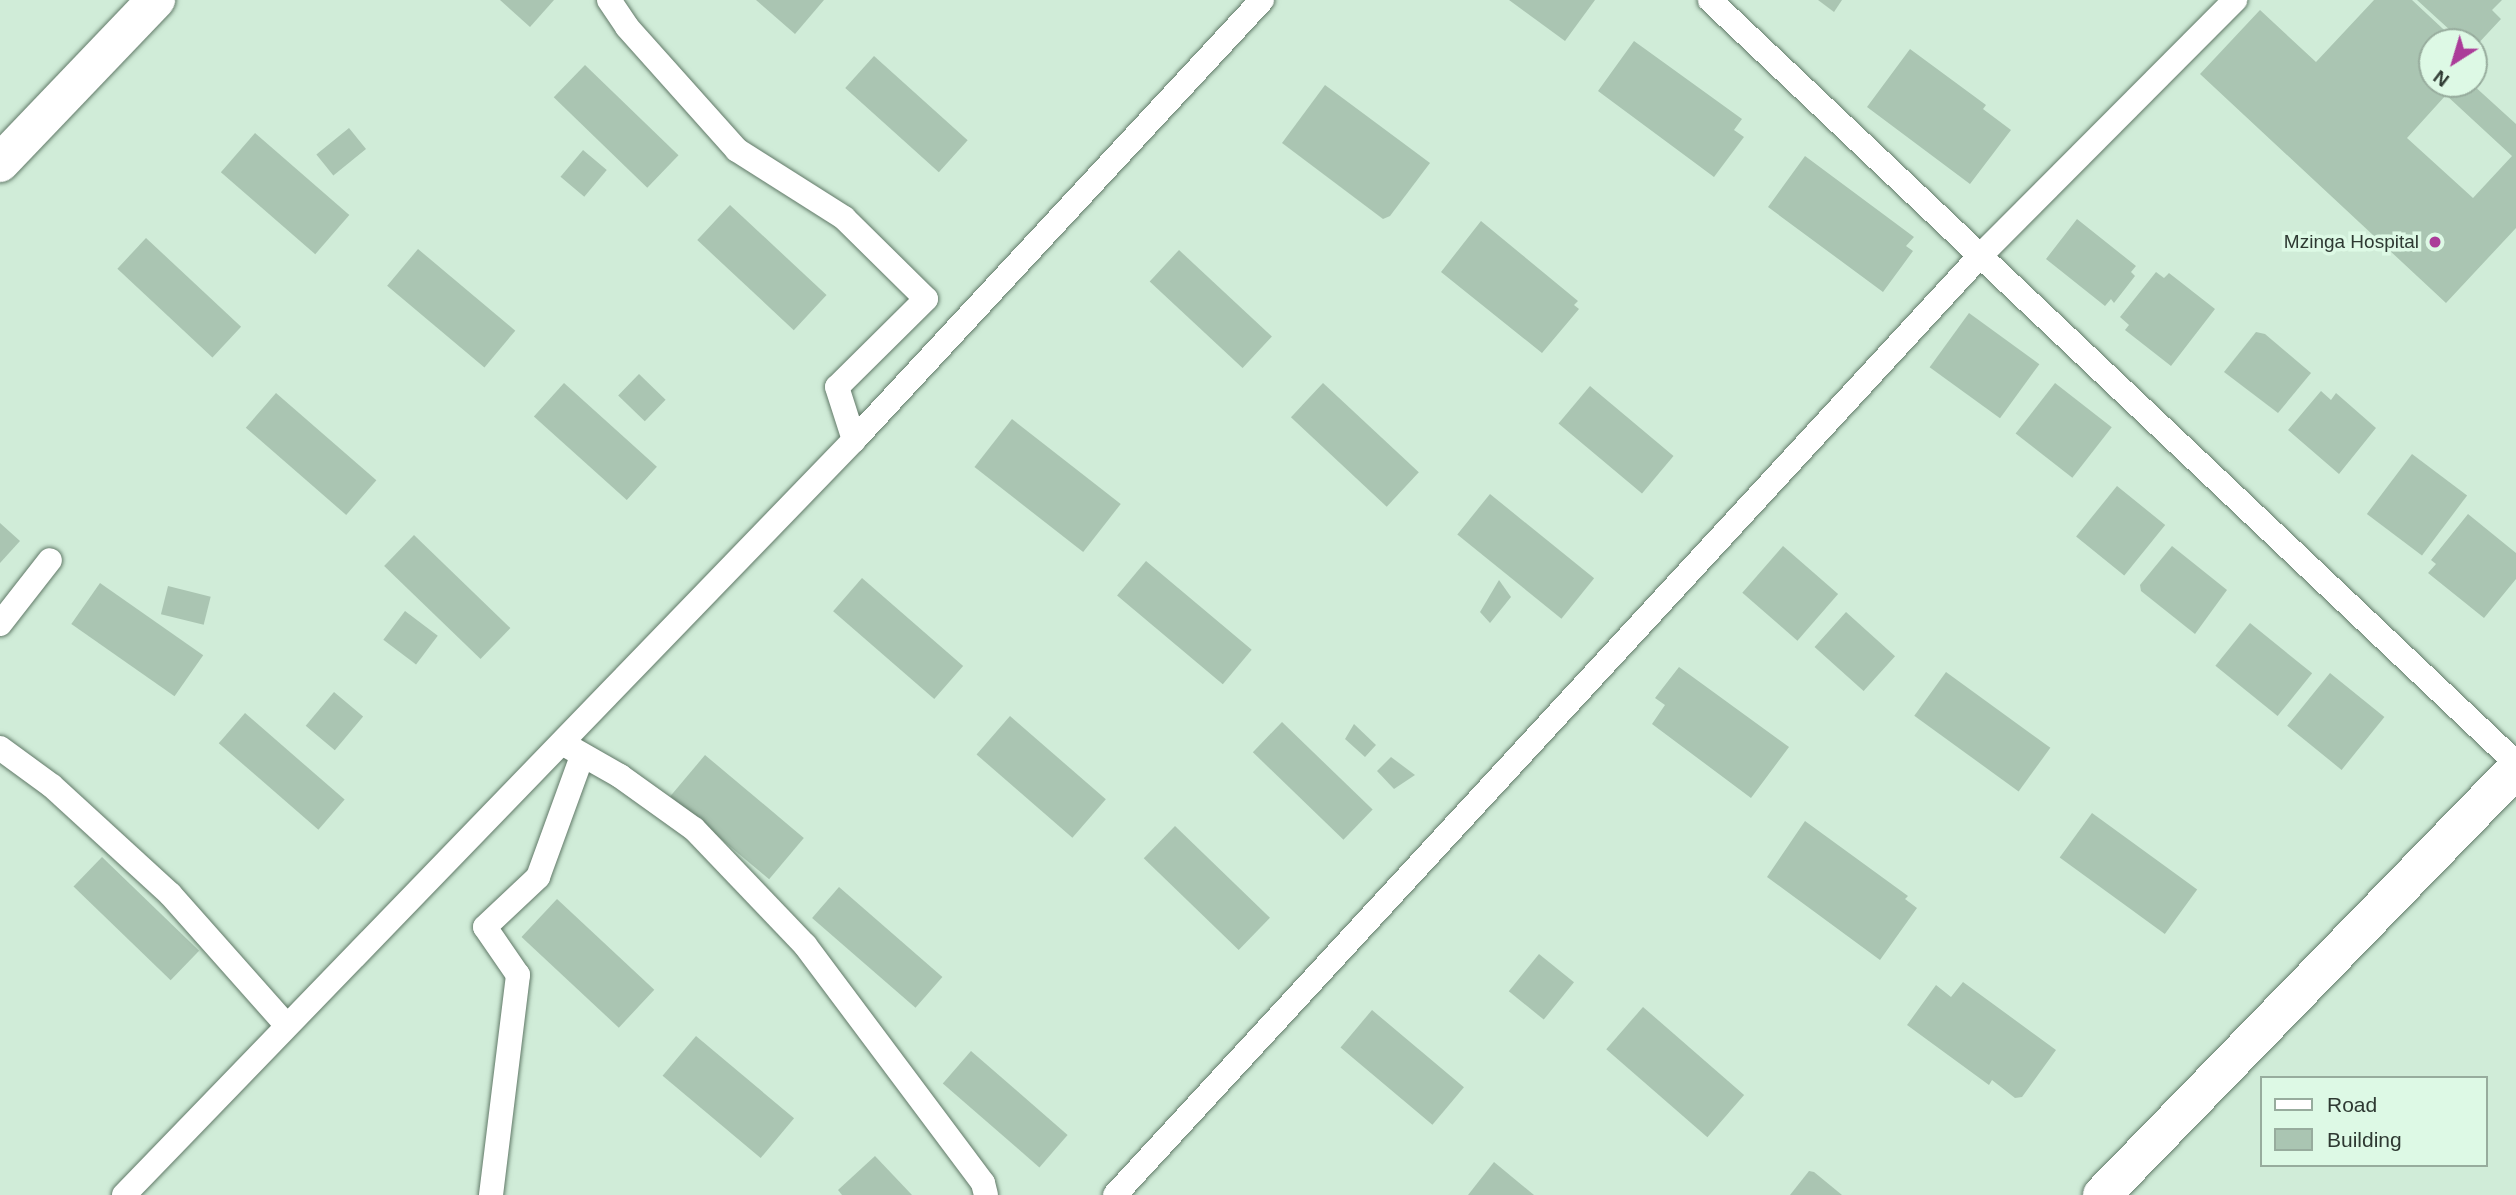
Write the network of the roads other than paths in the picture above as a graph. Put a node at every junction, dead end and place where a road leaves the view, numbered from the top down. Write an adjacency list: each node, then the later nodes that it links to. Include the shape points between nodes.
1 (155, 0): 6 (street)
2 (609, 0): 8 (lane, via 626,27 737,150 844,218 926,299 838,387)
3 (1262, 0): 8 (lane)
4 (1710, 0): 7 (lane)
5 (2235, 0): 7 (lane)
6 (0, 163)
7 (1979, 257): 13 (lane); 19 (lane)
8 (854, 440): 12 (lane)
9 (50, 559): 10 (lane)
10 (0, 624)
11 (0, 748): 15 (lane, via 52,786 170,894)
12 (572, 749): 15 (lane); 17 (lane, via 538,877 485,926 518,975); 18 (lane, via 620,776 694,829 805,944 983,1183)
13 (2516, 763)
14 (2516, 769): 20 (street)
15 (287, 1026): 16 (lane)
16 (124, 1195)
17 (491, 1195)
18 (986, 1195)
19 (1115, 1195)
20 (2102, 1195)

